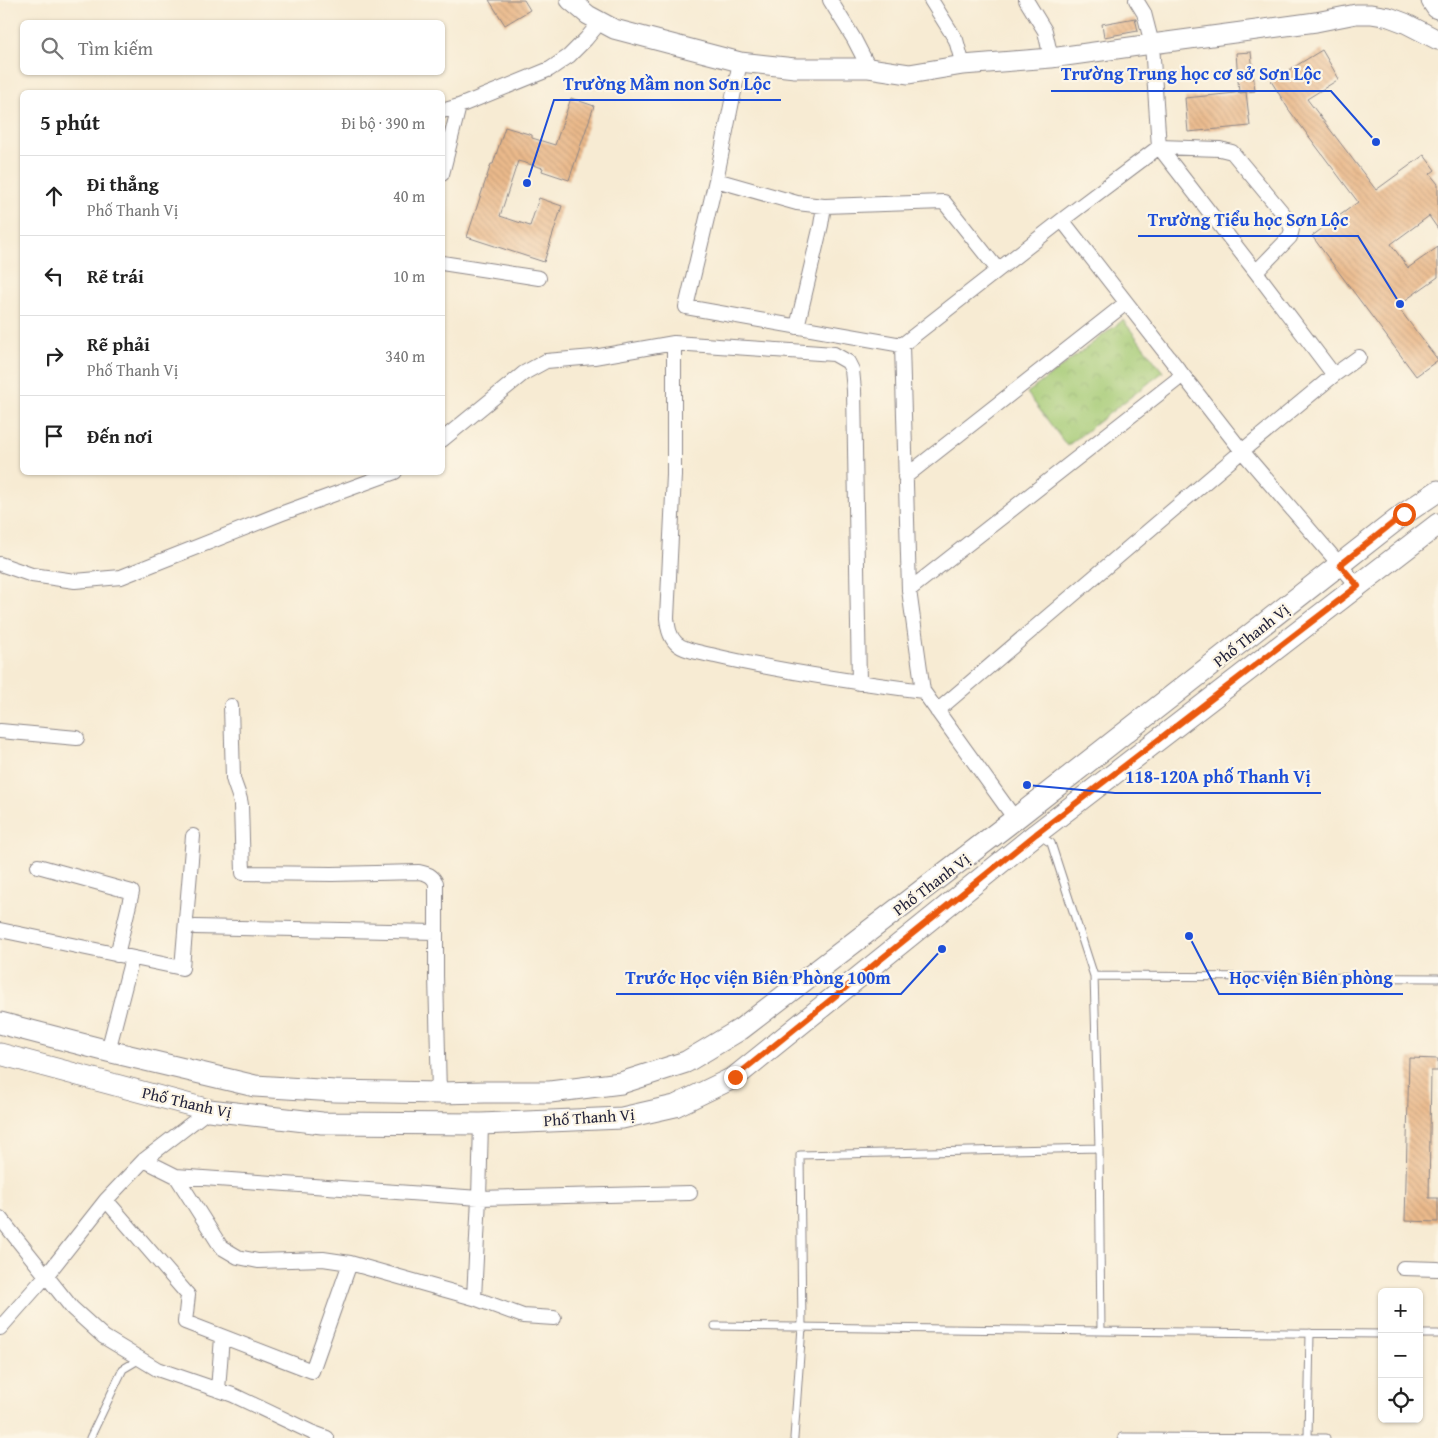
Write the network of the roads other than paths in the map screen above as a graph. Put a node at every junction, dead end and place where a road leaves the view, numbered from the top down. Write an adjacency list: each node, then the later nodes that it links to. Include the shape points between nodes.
1 (570, 0): 10 (street)
2 (830, 0): 16 (street)
3 (932, 0): 15 (street, via 956,40)
4 (1026, 0): 13 (street, via 1045,31)
5 (1136, 0): 12 (street, via 1144,13)
6 (1355, 0): 9 (street)
7 (1434, 0): 8 (highway)
8 (1438, 6)
9 (1339, 17): 11 (street, via 1356,14 1389,17); 12 (street)
10 (600, 22): 14 (street); 17 (street, via 570,56 550,69)
11 (1438, 40)
12 (1152, 44): 13 (street); 19 (street)
13 (1051, 58): 15 (street)
14 (740, 62): 16 (street, via 795,68); 21 (street)
15 (963, 64): 16 (street, via 909,74)
16 (869, 68)
17 (459, 106): 18 (street); 20 (street)
18 (445, 110)
19 (1159, 147): 23 (street); 26 (street); 26 (street, via 1232,152 1287,218 1292,234)
20 (445, 162)
21 (716, 180): 22 (street, via 797,203); 29 (street, via 686,307)
22 (824, 206): 25 (street, via 944,202); 29 (street)
23 (1062, 220): 25 (street); 28 (street)
24 (445, 263): 27 (street)
25 (998, 270): 31 (street)
26 (1256, 272): 34 (street)
27 (539, 278)
28 (1126, 303): 33 (street); 38 (street)
29 (797, 326): 31 (street)
30 (674, 343): 35 (street, via 594,357 546,361 524,373); 45 (street, via 669,632 676,644 691,650); 45 (street, via 834,354 848,362 854,390)
31 (902, 345): 38 (street)
32 (1359, 357): 34 (street)
33 (1183, 375): 36 (street); 44 (street)
34 (1334, 375): 36 (street)
35 (445, 438)
36 (1242, 451): 42 (street); 48 (street)
37 (387, 475): 41 (street, via 121,578 75,581 32,575)
38 (905, 477): 44 (street)
39 (1438, 491): 42 (main road, Phố Thanh Vị)
40 (1438, 524): 43 (main road, Phố Thanh Vị)
41 (0, 564)
42 (1340, 565): 43 (street); 51 (main road, Phố Thanh Vị)
43 (1358, 586): 52 (main road, Phố Thanh Vị)
44 (909, 590): 46 (street)
45 (859, 683): 46 (street)
46 (923, 691): 48 (street)
47 (231, 706): 57 (street, via 233,778 241,804 243,873 429,874 436,883)
48 (937, 711): 51 (street)
49 (0, 731): 50 (street)
50 (77, 738)
51 (1015, 820): 52 (main road); 65 (main road, Phố Thanh Vị, via 742,1028 686,1062 621,1083 550,1092)
52 (1036, 834): 60 (lane, via 1051,843); 67 (main road, Phố Thanh Vị, via 735,1077 675,1106 622,1118)
53 (193, 836): 59 (street, via 182,968)
54 (38, 866): 58 (street, via 132,892)
55 (194, 927): 57 (street)
56 (0, 930): 58 (street)
57 (436, 932): 65 (street)
58 (117, 955): 59 (street)
59 (132, 958): 63 (street)
60 (1094, 976): 61 (lane); 68 (lane)
61 (1438, 978)
62 (0, 1023): 63 (main road, Phố Thanh Vị)
63 (108, 1051): 65 (main road, Phố Thanh Vị, via 255,1086)
64 (0, 1054): 66 (main road, Phố Thanh Vị)
65 (439, 1093)
66 (210, 1110): 67 (main road, Phố Thanh Vị, via 322,1123); 69 (street)
67 (481, 1124): 72 (street)
68 (1099, 1148): 82 (lane, via 800,1154); 84 (lane)
69 (144, 1160): 70 (street); 73 (street)
70 (176, 1176): 72 (street); 75 (street, via 221,1247 238,1257 258,1261 323,1259)
71 (690, 1193): 72 (street)
72 (480, 1198): 79 (street)
73 (106, 1200): 78 (street); 89 (street, via 188,1295 185,1322)
74 (0, 1218): 78 (street)
75 (350, 1263): 79 (street); 89 (street, via 312,1371)
76 (1403, 1268): 77 (street)
77 (1438, 1269)
78 (46, 1276): 83 (street); 90 (street, via 72,1308 104,1337)
79 (474, 1298): 80 (street, via 523,1316)
80 (554, 1318)
81 (715, 1326): 82 (lane)
82 (802, 1327): 84 (lane); 96 (lane)
83 (0, 1328)
84 (1100, 1331): 85 (lane)
85 (1310, 1333): 86 (lane); 93 (lane)
86 (1378, 1334)
87 (1423, 1334): 88 (lane)
88 (1438, 1334)
89 (222, 1337): 91 (street)
90 (140, 1359): 91 (street, via 157,1369); 94 (lane, via 123,1369)
91 (218, 1390): 95 (street)
92 (1122, 1437): 93 (lane)
93 (1308, 1437): 97 (lane)
94 (90, 1438)
95 (327, 1438)
96 (794, 1438)
97 (1326, 1438)

